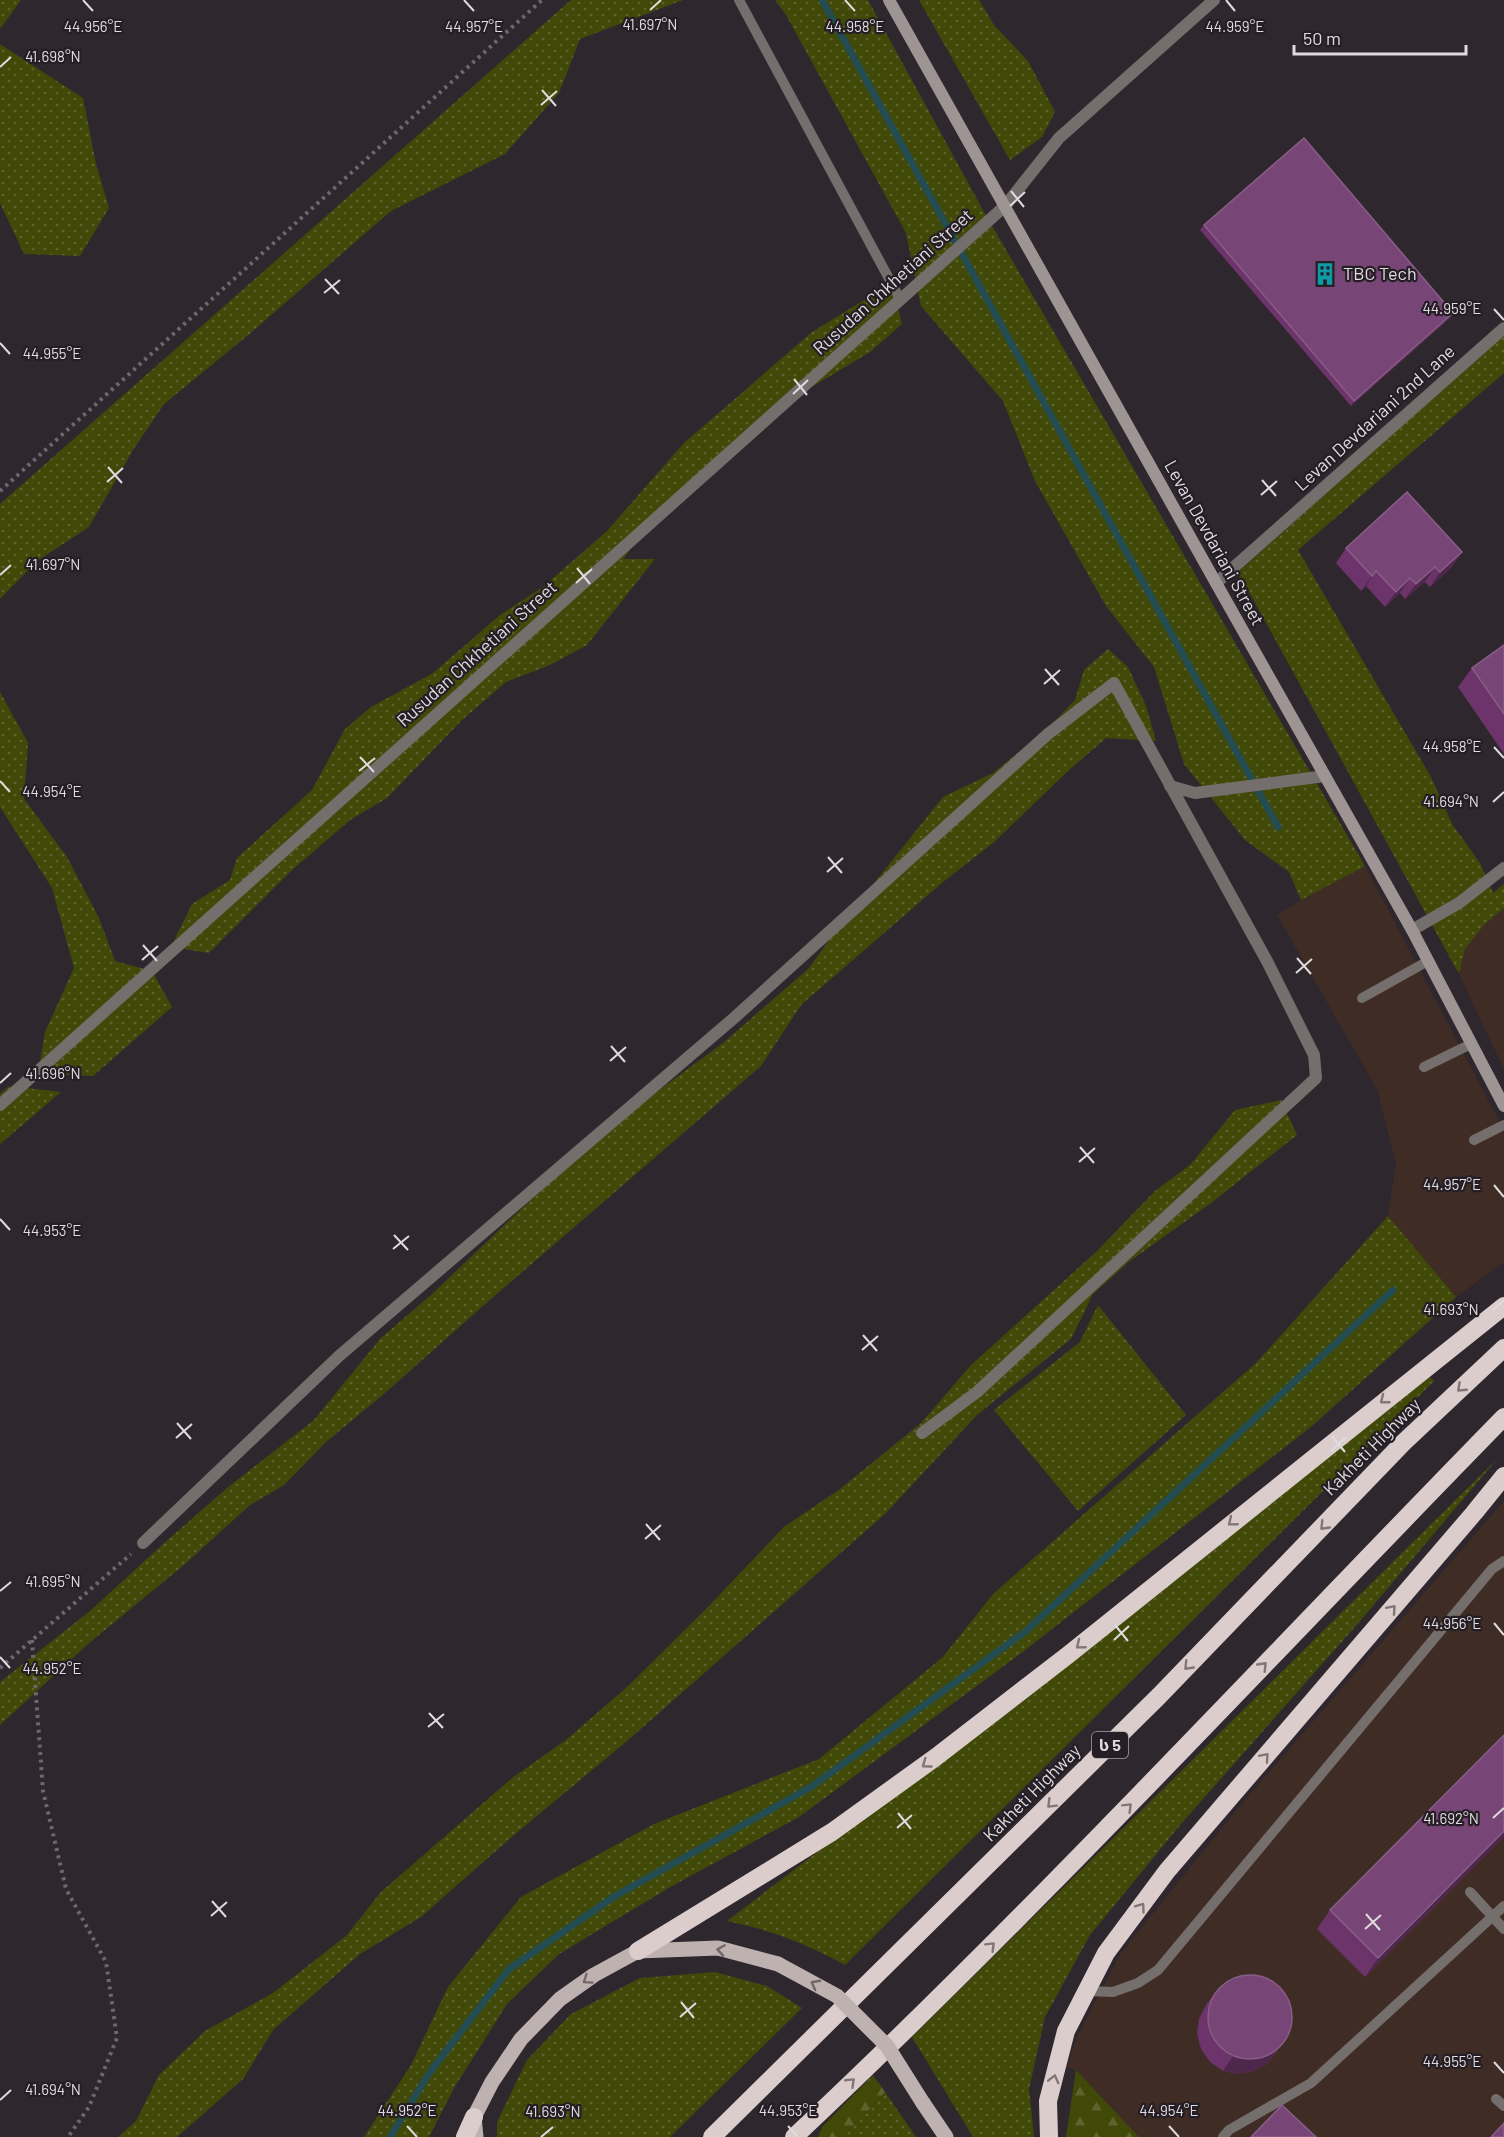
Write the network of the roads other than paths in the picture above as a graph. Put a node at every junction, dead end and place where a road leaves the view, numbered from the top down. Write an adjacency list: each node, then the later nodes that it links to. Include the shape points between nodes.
1 (739, 0): 5 (lane)
2 (890, 0): 4 (main road, Levan Devdariani Street)
3 (1214, 0): 4 (street, Rusudan Chkhetiani Street, via 1059,138)
4 (1005, 206): 5 (street, Rusudan Chkhetiani Street); 7 (main road, Levan Devdariani Street)
5 (900, 299): 16 (street, Rusudan Chkhetiani Street)
6 (1504, 328): 7 (street, Levan Devdariani 2nd Lane)
7 (1216, 583): 8 (main road, Levan Devdariani Street)
8 (1325, 776): 9 (street, via 1195,793); 11 (main road, Levan Devdariani Street)
9 (1170, 786): 23 (street, via 1314,1055 1316,1078 977,1392); 25 (street, via 1113,683 1048,734 734,1018 339,1356)
10 (1504, 868): 11 (street, via 1459,903)
11 (1412, 930): 12 (main road, Levan Devdariani Street)
12 (1428, 961): 13 (lane); 14 (main road, Levan Devdariani Street)
13 (1362, 998)
14 (1471, 1044): 15 (lane); 17 (main road, Levan Devdariani Street)
15 (1424, 1067)
16 (0, 1105)
17 (1504, 1106)
18 (1504, 1125): 19 (lane)
19 (1474, 1140)
20 (1501, 1307): 31 (highway, one-way to 31, via 936,1757 832,1832)
21 (1504, 1348): 36 (highway, Kakheti Highway / ს 5, one-way to 36, via 1403,1443 1159,1696)
22 (1504, 1417): 37 (highway, one-way to 22, via 1123,1813)
23 (922, 1433)
24 (1504, 1476): 32 (highway, one-way to 24, via 1106,1953 1167,1871)
25 (143, 1543)
26 (1504, 1561): 32 (lane, via 1492,1569 1158,1970 1113,1992)
27 (1470, 1892): 29 (lane)
28 (1504, 1906): 29 (lane)
29 (1493, 1916): 30 (lane); 40 (lane, via 1311,2083)
30 (1504, 1929)
31 (638, 1951): 33 (main road, one-way to 33, via 560,1999 521,2039); 38 (main road, one-way to 31, bridge, via 887,2046 837,1996 778,1964 718,1948)
32 (1087, 1990): 39 (highway, one-way to 32, via 1048,2101 1066,2031)
33 (474, 2118): 34 (highway); 35 (main road)
34 (465, 2137)
35 (476, 2137)
36 (712, 2137)
37 (794, 2137)
38 (946, 2137)
39 (1049, 2137)
40 (1223, 2137)

